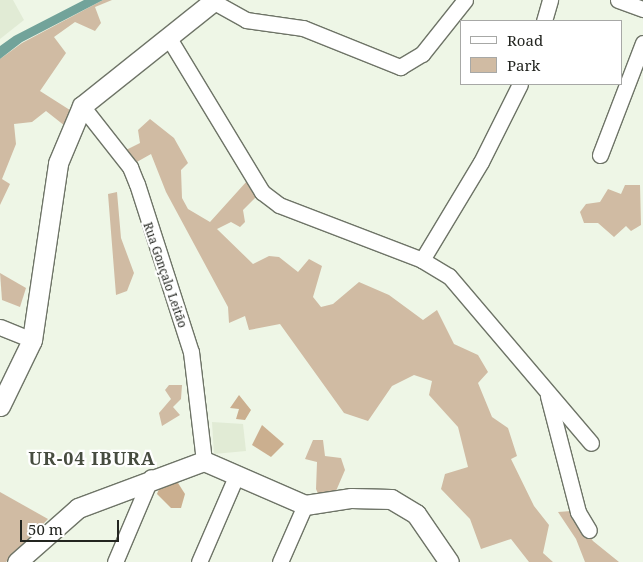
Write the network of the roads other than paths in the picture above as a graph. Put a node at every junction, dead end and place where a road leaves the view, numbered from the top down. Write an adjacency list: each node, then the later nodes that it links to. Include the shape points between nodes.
1 (466, 0): 4 (street, via 422,54 405,65 394,67 303,28 246,20)
2 (550, 0): 6 (street)
3 (618, 0): 5 (street)
4 (214, 1): 7 (main road)
5 (643, 9)
6 (544, 20)
7 (170, 40): 10 (main road); 12 (street, via 262,192 279,205)
8 (643, 42): 11 (street)
9 (520, 85): 12 (street, via 481,162)
10 (82, 106): 14 (main road, via 58,163); 18 (street, Rua Gonçalo Leitão, via 130,167 137,184 191,352)
11 (600, 155)
12 (422, 260): 15 (street, via 449,276)
13 (0, 327): 14 (street)
14 (32, 340): 16 (main road)
15 (548, 392): 17 (street); 22 (street, via 578,512)
16 (0, 406)
17 (591, 443)
18 (204, 461): 19 (main road); 20 (main road)
19 (237, 474): 21 (main road); 25 (street)
20 (151, 477): 23 (main road, via 78,508); 24 (street)
21 (305, 505): 26 (street); 27 (main road, via 352,498 391,499 416,514)
22 (589, 530)
23 (17, 562)
24 (116, 562)
25 (199, 562)
26 (280, 562)
27 (449, 562)

